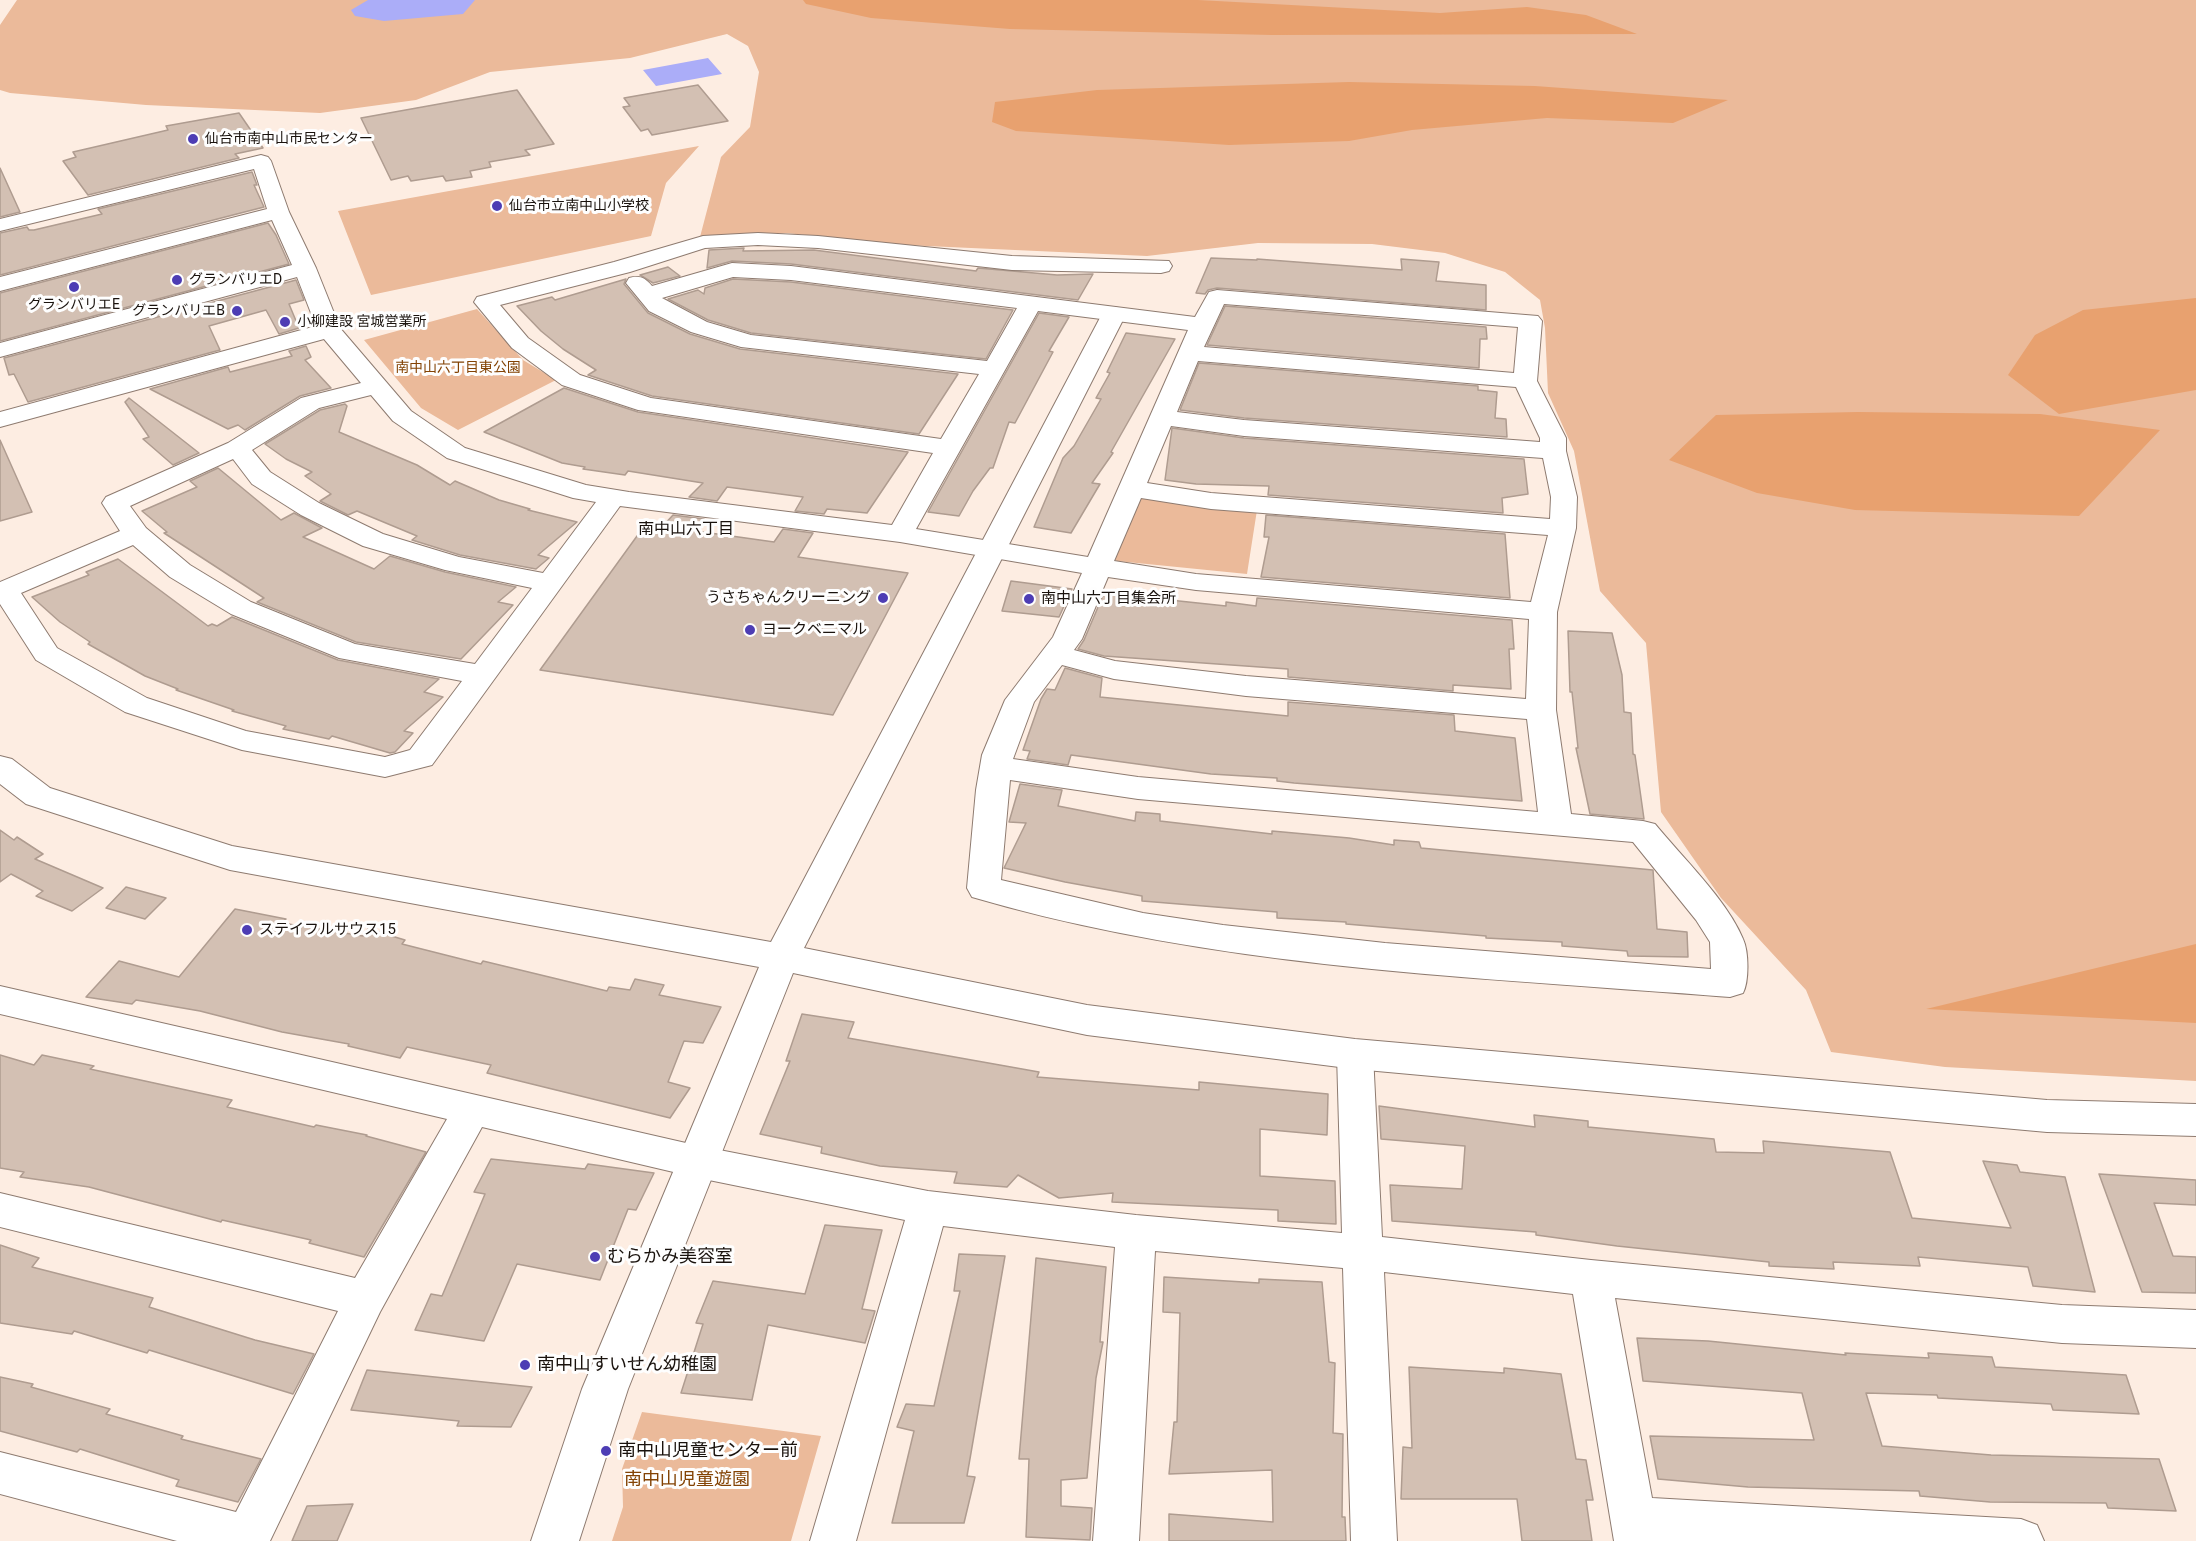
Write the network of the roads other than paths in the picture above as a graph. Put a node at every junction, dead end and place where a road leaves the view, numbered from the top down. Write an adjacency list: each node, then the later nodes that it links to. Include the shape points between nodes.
1 (279, 212): 2 (street, via 261,161); 5 (street); 6 (street)
2 (0, 225)
3 (622, 267): 4 (street, via 703,242 758,239 1012,263); 7 (street); 21 (street, via 486,303 520,343 571,380 647,405)
4 (1161, 267)
5 (305, 268): 11 (street); 12 (street)
6 (0, 284)
7 (647, 295): 8 (street, via 732,270 792,273); 14 (street, via 657,306 699,327 749,342)
8 (1032, 304): 9 (street); 14 (street)
9 (1114, 314): 10 (street); 28 (street)
10 (1202, 325): 13 (street); 15 (street, via 1217,297 1530,321)
11 (329, 330): 16 (street); 19 (street)
12 (0, 350)
13 (1190, 353): 15 (street); 18 (street)
14 (994, 369): 21 (street)
15 (1525, 381): 22 (street, via 1553,438)
16 (377, 386): 20 (street, via 310,403); 24 (street, via 402,416 456,453 582,492)
17 (0, 394): 19 (street)
18 (1163, 418): 22 (street, via 1244,428); 23 (street)
19 (3, 419)
20 (237, 448): 26 (street, via 115,503); 30 (street, via 261,478 310,509 373,540 455,564)
21 (949, 448): 27 (street)
22 (1553, 451): 25 (street, via 1564,497)
23 (1132, 489): 25 (street, via 1211,501); 29 (street)
24 (614, 497): 27 (street); 30 (street)
25 (1563, 528): 31 (street)
26 (136, 534): 33 (street, via 180,572 241,608 349,652); 33 (street, via 5,590 46,654 136,705 242,740 385,767 421,758)
27 (900, 534): 28 (street)
28 (993, 551): 29 (street); 38 (street)
29 (1098, 568): 31 (street, via 1196,582); 32 (street, via 1067,639)
30 (550, 583): 33 (street)
31 (1543, 612): 34 (street)
32 (1056, 654): 34 (street, via 1114,670 1235,684); 36 (street, via 1020,700)
33 (482, 675)
34 (1541, 710): 37 (street)
35 (0, 766): 38 (street, via 38,796 230,858)
36 (996, 767): 37 (street, via 1138,788); 37 (street, via 984,888 1143,926 1223,938 1384,956 1730,984 1727,941 1708,911 1642,832)
37 (1556, 824)
38 (781, 957): 40 (street, via 1087,1020); 43 (street)
39 (0, 1000): 41 (street)
40 (1355, 1054): 42 (street, via 2047,1116); 47 (street)
41 (473, 1108): 43 (street); 49 (street)
42 (2196, 1120)
43 (699, 1162): 44 (street); 54 (street, via 605,1389)
44 (928, 1208): 46 (street); 55 (street)
45 (0, 1210): 49 (street)
46 (1136, 1232): 47 (street); 56 (street)
47 (1361, 1252): 48 (street); 57 (street)
48 (1591, 1278): 50 (street, via 2062,1324); 52 (street)
49 (365, 1299): 53 (street)
50 (2196, 1329)
51 (0, 1473): 53 (street)
52 (1635, 1530): 58 (street)
53 (246, 1539)
54 (555, 1541)
55 (833, 1541)
56 (1116, 1541)
57 (1374, 1541)
58 (2021, 1541)

